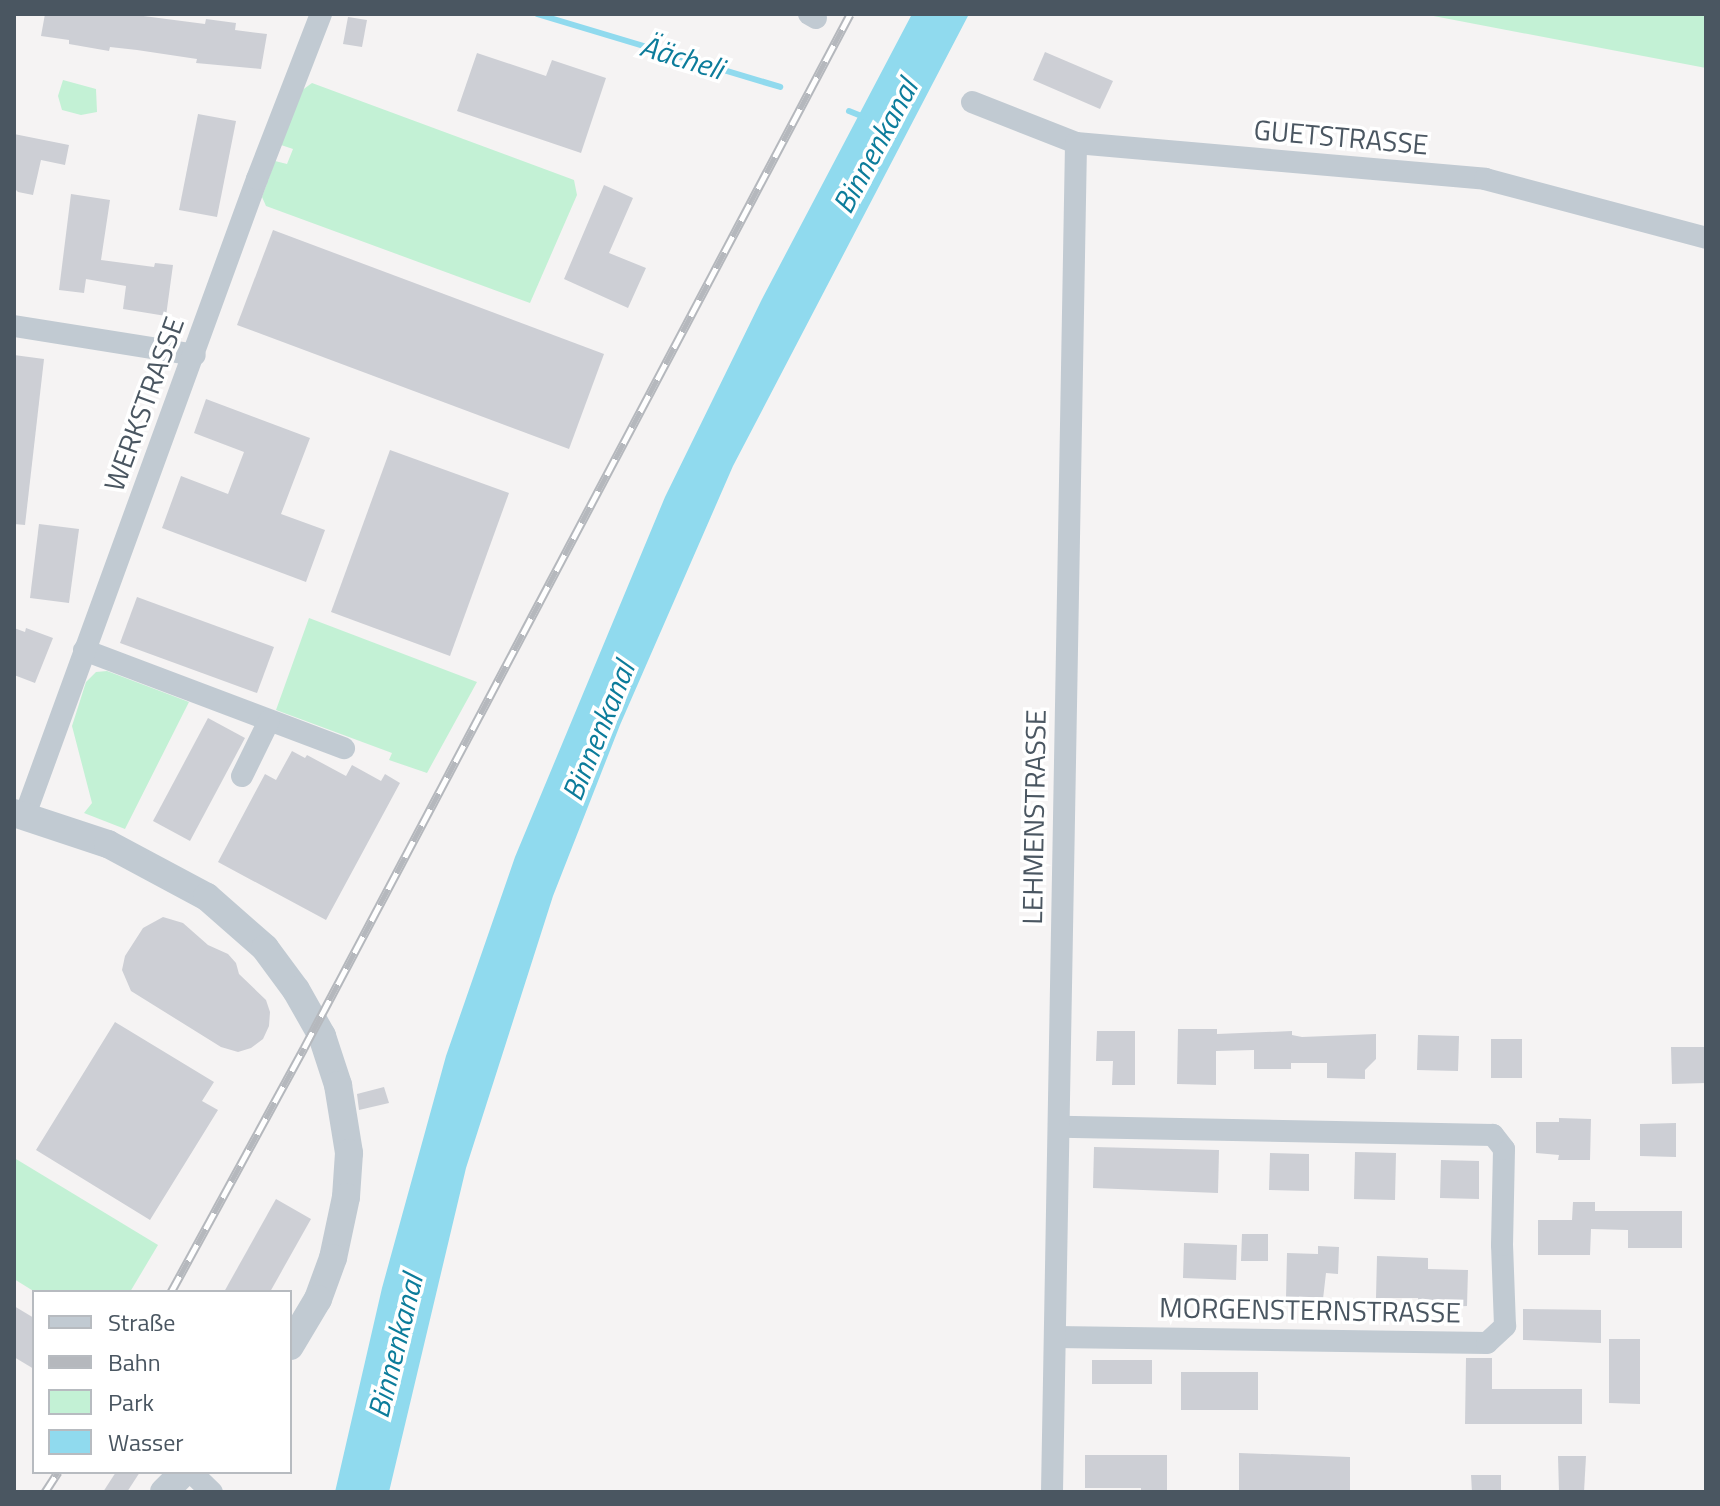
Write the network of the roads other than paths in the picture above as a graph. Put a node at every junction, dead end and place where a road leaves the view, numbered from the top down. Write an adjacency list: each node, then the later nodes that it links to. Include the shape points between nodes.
1 (321, 14): 6 (street, WERKSTRASSE)
2 (972, 102): 3 (street, GUETSTRASSE)
3 (1076, 143): 4 (street, GUETSTRASSE, via 1485,179); 12 (street, LEHMENSTRASSE)
4 (1706, 238)
5 (14, 326): 6 (street)
6 (195, 355): 7 (street, WERKSTRASSE)
7 (84, 650): 8 (street); 11 (street, WERKSTRASSE)
8 (269, 721): 9 (street); 10 (street)
9 (344, 748)
10 (242, 776)
11 (19, 814): 14 (street, via 108,844 207,897 265,948 322,1036 338,1085 349,1153 346,1197 318,1299)
12 (1061, 1127): 13 (street, LEHMENSTRASSE); 13 (street, MORGENSTERNSTRASSE, via 1493,1135 1504,1149 1505,1326 1487,1343)
13 (1056, 1337): 19 (street, LEHMENSTRASSE)
14 (292, 1343)
15 (182, 1474): 17 (street)
16 (193, 1474): 18 (street)
17 (164, 1492)
18 (212, 1492)
19 (1052, 1492)

